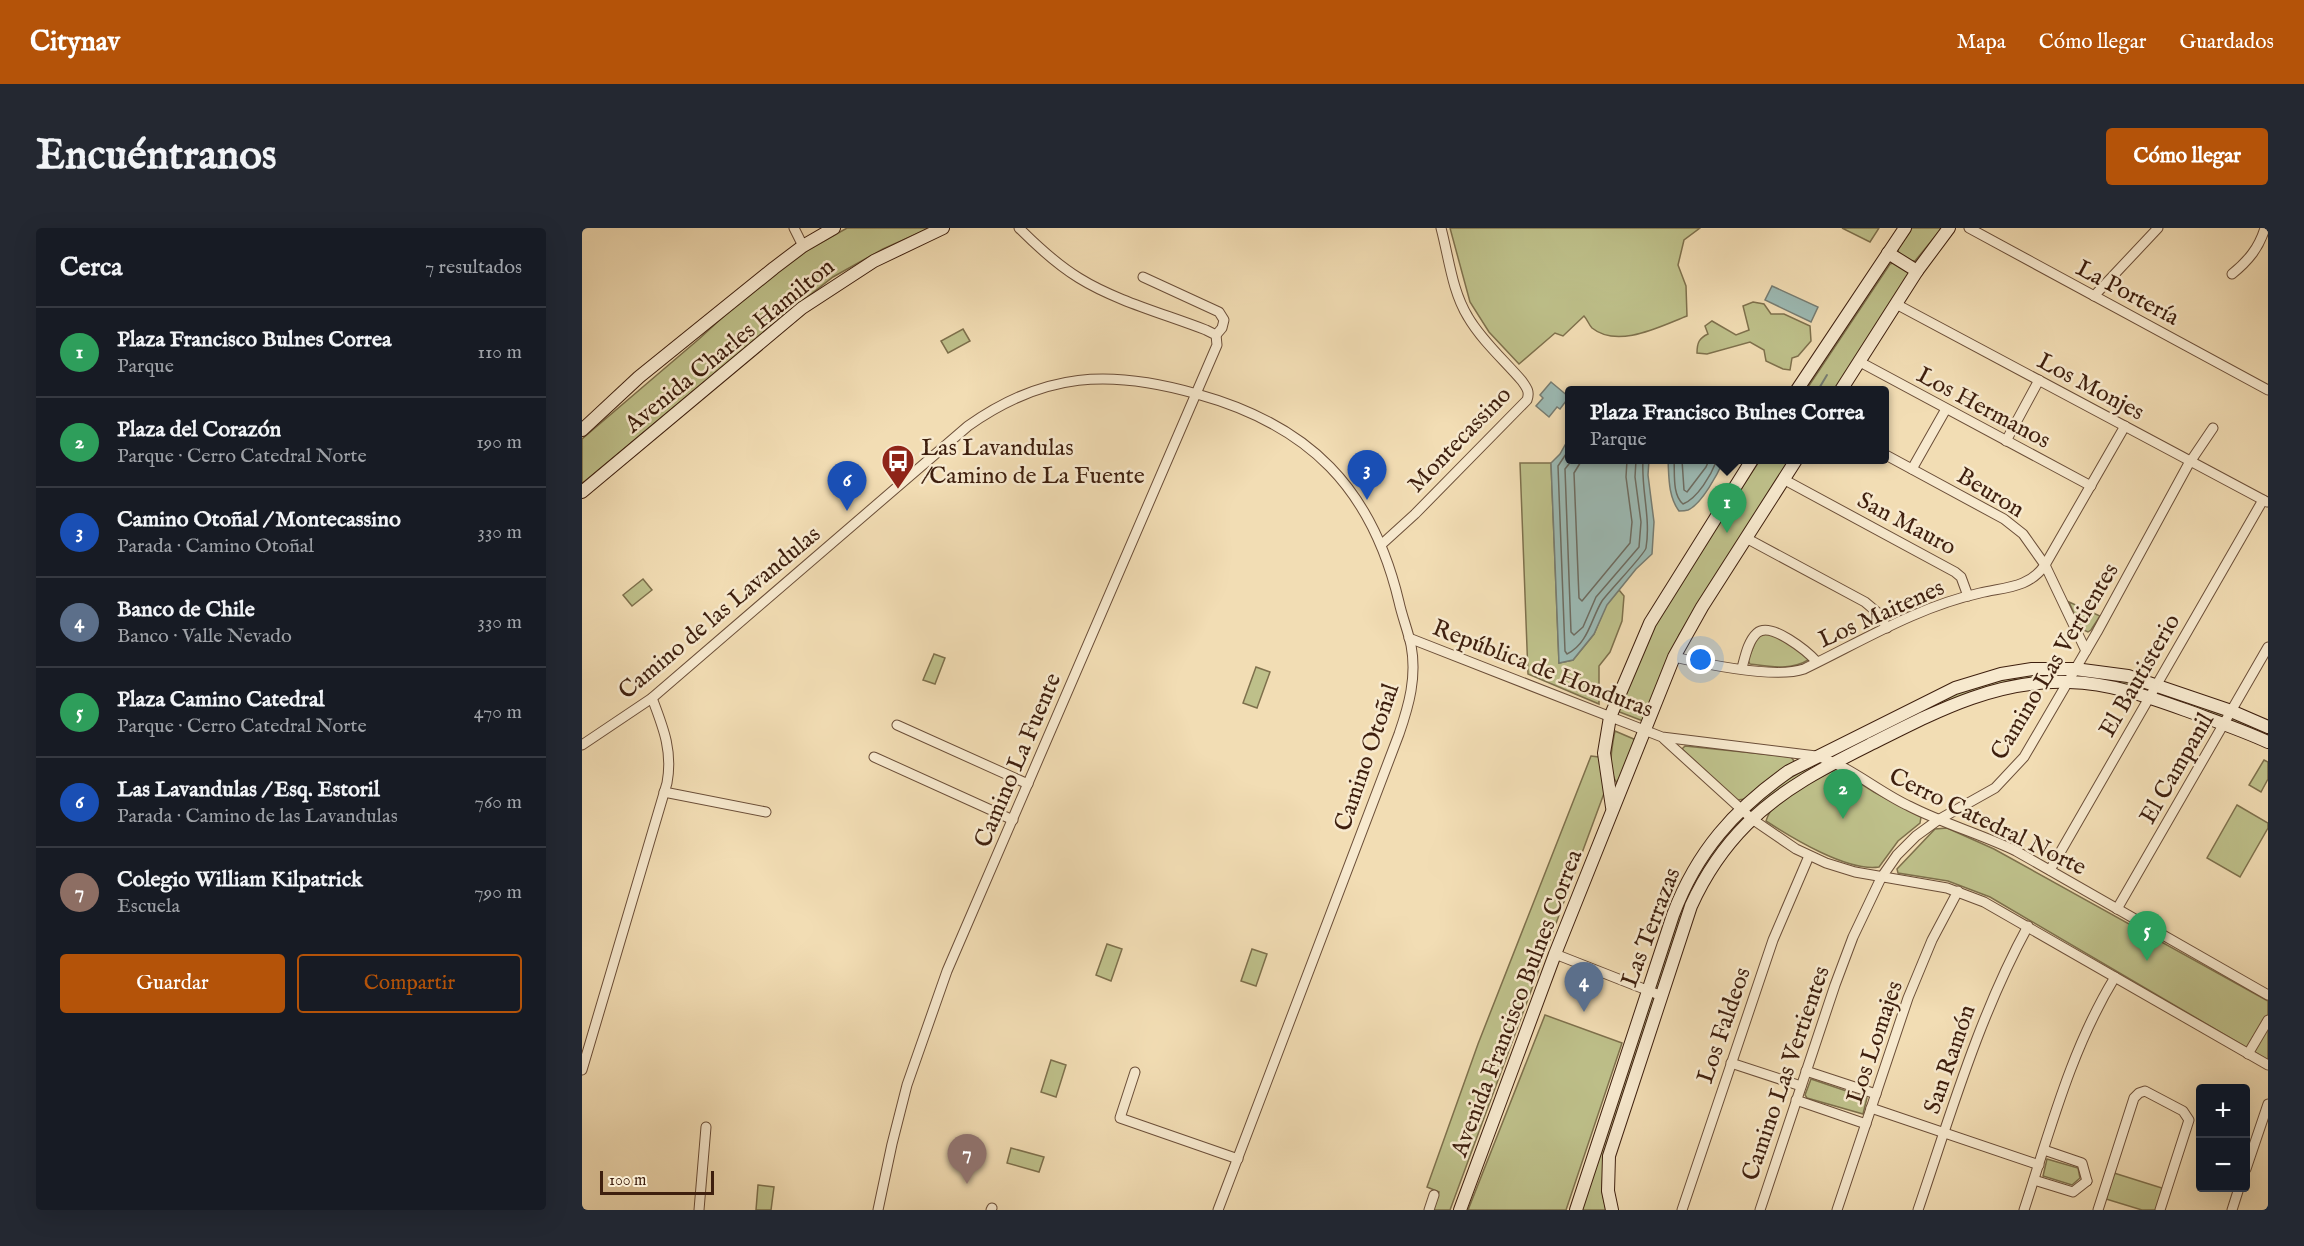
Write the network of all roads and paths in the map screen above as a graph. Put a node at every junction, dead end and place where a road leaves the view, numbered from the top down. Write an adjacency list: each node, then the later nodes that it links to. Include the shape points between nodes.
1 (794, 228): 11 (street)
2 (834, 228): 11 (street, Avenida Charles Hamilton)
3 (944, 228): 37 (street, Avenida Charles Hamilton, via 874,261 802,308)
4 (1019, 228): 18 (street, via 1056,262 1093,286)
5 (1441, 228): 40 (street, Montecassino, via 1464,311 1522,381 1529,396)
6 (1905, 228): 12 (street)
7 (1949, 228): 13 (street)
8 (1969, 228): 16 (street, La Portería)
9 (2158, 228): 16 (street)
10 (2265, 228): 14 (street, via 2256,249)
11 (803, 246): 28 (street, Avenida Charles Hamilton, via 639,377)
12 (1888, 253): 13 (street); 21 (street)
13 (1917, 271): 17 (street)
14 (2232, 274)
15 (1143, 277): 18 (street, Camino La Fuente, via 1219,312 1224,320)
16 (2094, 296): 23 (street, La Portería)
17 (1896, 304): 19 (street); 20 (street, Los Monjes)
18 (1216, 336): 24 (street, Camino La Fuente, via 1215,352)
19 (1860, 362): 22 (street); 25 (street, Los Hermanos)
20 (2039, 380): 26 (street, Los Monjes); 29 (street)
21 (1800, 386)
22 (1844, 386)
23 (2268, 390)
24 (1197, 394): 40 (street, Camino Otoñal, via 1260,416 1311,449 1351,491); 54 (street, Camino de las Lavandulas, via 1147,381 1098,379 1050,386 994,409 905,479); 69 (street, Camino La Fuente)
25 (1946, 409): 29 (street, Los Hermanos); 34 (street)
26 (2125, 426): 31 (street, Los Monjes); 36 (street, Los Maitenes)
27 (2213, 428): 31 (street, Camino Las Vertientes)
28 (582, 430)
29 (2006, 441): 36 (street, Los Hermanos)
30 (1889, 457): 34 (street, Beuron)
31 (2191, 461): 38 (street, Los Monjes); 46 (street, Camino Las Vertientes)
32 (1749, 464): 58 (street, Avenida Francisco Bulnes Correa, via 1650,623)
33 (1793, 464): 35 (street, Avenida Francisco Bulnes Correa)
34 (1912, 469): 41 (street, Beuron, via 2010,522)
35 (1784, 479): 39 (street, Avenida Francisco Bulnes Correa); 42 (street, San Mauro, via 1955,572)
36 (2091, 486): 41 (street, Los Maitenes)
37 (582, 492)
38 (2265, 501): 52 (street, El Bautisterio)
39 (1746, 537): 43 (street, via 1865,602); 47 (street, Avenida Francisco Bulnes Correa)
40 (1382, 544): 44 (street, Camino Otoñal)
41 (2045, 565): 42 (street, Los Maitenes, via 2024,585); 46 (street, Beuron)
42 (1968, 596): 43 (street, Los Maitenes)
43 (1887, 628): 48 (street, Los Maitenes)
44 (1409, 638): 58 (street, República de Honduras); 109 (street, Camino Otoñal, via 1413,678 1407,711)
45 (2268, 647): 57 (street, El Campanil)
46 (2086, 651): 50 (street, Camino Las Vertientes)
47 (1674, 657): 49 (street, Los Maitenes); 62 (street, Avenida Francisco Bulnes Correa)
48 (1818, 662): 49 (street, Los Maitenes, via 1791,673); 49 (street, via 1800,646 1765,630 1755,635)
49 (1742, 668)
50 (2075, 669): 51 (street, Camino Las Vertientes); 52 (street, via 2117,674); 55 (street, via 2001,674)
51 (2068, 681): 53 (street, via 2109,686); 56 (street, via 1999,688); 76 (street, Camino Las Vertientes, via 2030,749 2011,773 1986,794)
52 (2156, 685): 53 (street, El Bautisterio); 57 (street)
53 (2149, 697): 59 (street); 79 (street, El Bautisterio)
54 (652, 698): 65 (street, Camino de las Lavandulas); 70 (street, via 668,745 670,764)
55 (1931, 699): 56 (street); 66 (street)
56 (1937, 711): 68 (street)
57 (2231, 711): 59 (street, El Campanil); 61 (street)
58 (1610, 717): 62 (street, República de Honduras); 72 (street, Avenida Francisco Bulnes Correa, via 1604,753)
59 (2224, 724): 64 (street); 83 (street, El Campanil)
60 (897, 725): 69 (street)
61 (2268, 727)
62 (1645, 730): 63 (street, República de Honduras); 72 (street, Avenida Francisco Bulnes Correa)
63 (1662, 737): 66 (street, República de Honduras); 71 (street, República de Honduras)
64 (2268, 742)
65 (582, 745)
66 (1816, 756): 68 (street, Cerro Catedral Norte); 71 (street, via 1789,771)
67 (874, 758): 75 (street)
68 (1836, 762): 74 (street, via 1804,779); 76 (street, Cerro Catedral Norte, via 1892,798)
69 (1028, 784): 75 (street, Camino La Fuente)
70 (664, 792): 73 (street); 94 (street)
71 (1742, 809): 74 (street, República de Honduras); 78 (street, Las Terrazas, via 1720,831)
72 (1612, 811): 85 (street, Avenida Francisco Bulnes Correa)
73 (766, 813)
74 (1752, 819): 77 (street, República de Honduras); 80 (street, Las Terrazas, via 1724,849)
75 (1012, 820): 117 (street, Camino La Fuente, via 947,971 920,1047 899,1114)
76 (1938, 820): 79 (street, Cerro Catedral Norte, via 1998,842); 81 (street, Camino Las Vertientes, via 1906,845)
77 (1809, 856): 81 (street, República de Honduras); 92 (street, Los Faldeos, via 1773,940)
78 (1694, 870): 80 (street); 87 (street, Las Terrazas, via 1673,915)
79 (2050, 870): 83 (street, Cerro Catedral Norte)
80 (1706, 877): 89 (street, Las Terrazas, via 1686,921)
81 (1881, 878): 82 (street, República de Honduras); 95 (street, Camino Las Vertientes, via 1846,953)
82 (1958, 891): 84 (street, República de Honduras); 98 (street, Los Lomajes, via 1916,978)
83 (2117, 909): 88 (street, Cerro Catedral Norte)
84 (2028, 926): 86 (street, República de Honduras); 106 (street, San Ramón, via 1986,1011)
85 (1555, 954): 87 (street); 120 (street, Avenida Francisco Bulnes Correa)
86 (2115, 977): 91 (street, República de Honduras); 107 (street, via 2076,1054)
87 (1648, 990): 89 (street); 100 (street, Las Terrazas)
88 (2268, 995)
89 (1662, 996): 102 (street, Las Terrazas)
90 (2268, 1020): 91 (street)
91 (2248, 1054): 93 (street, República de Honduras)
92 (1731, 1063): 97 (street); 123 (street, Los Faldeos)
93 (2268, 1065)
94 (582, 1070)
95 (1806, 1071): 97 (street, Camino Las Vertientes); 98 (street)
96 (1135, 1072): 109 (street, via 1120,1118)
97 (1801, 1086): 99 (street, Camino Las Vertientes)
98 (1876, 1094): 103 (street, Los Lomajes)
99 (1796, 1100): 104 (street); 124 (street, Camino Las Vertientes)
100 (1612, 1101): 102 (street); 121 (street, Las Terrazas)
101 (2268, 1104): 108 (street)
102 (1625, 1106): 122 (street, Las Terrazas, via 1609,1156)
103 (1871, 1108): 104 (street, Los Lomajes); 106 (street)
104 (1866, 1124): 125 (street, Los Lomajes)
105 (706, 1127): 116 (street)
106 (1944, 1133): 110 (street); 126 (street, San Ramón)
107 (2044, 1150): 110 (street); 112 (street, via 2082,1163)
108 (2250, 1156)
109 (1238, 1158): 118 (street, Camino Otoñal)
110 (2039, 1165): 111 (street)
111 (2034, 1180): 112 (street, via 2073,1192); 127 (street)
112 (2087, 1180): 113 (street)
113 (2106, 1186): 128 (street); 129 (street, via 2134,1098 2142,1092 2151,1093 2185,1112 2189,1120)
114 (2238, 1192): 130 (street)
115 (1434, 1195): 119 (street)
116 (699, 1210)
117 (878, 1210)
118 (1218, 1210)
119 (1428, 1210)
120 (1460, 1210)
121 (1576, 1210)
122 (1612, 1210)
123 (1682, 1210)
124 (1760, 1210)
125 (1838, 1210)
126 (1918, 1210)
127 (2024, 1210)
128 (2098, 1210)
129 (2160, 1210)
130 (2232, 1210)

